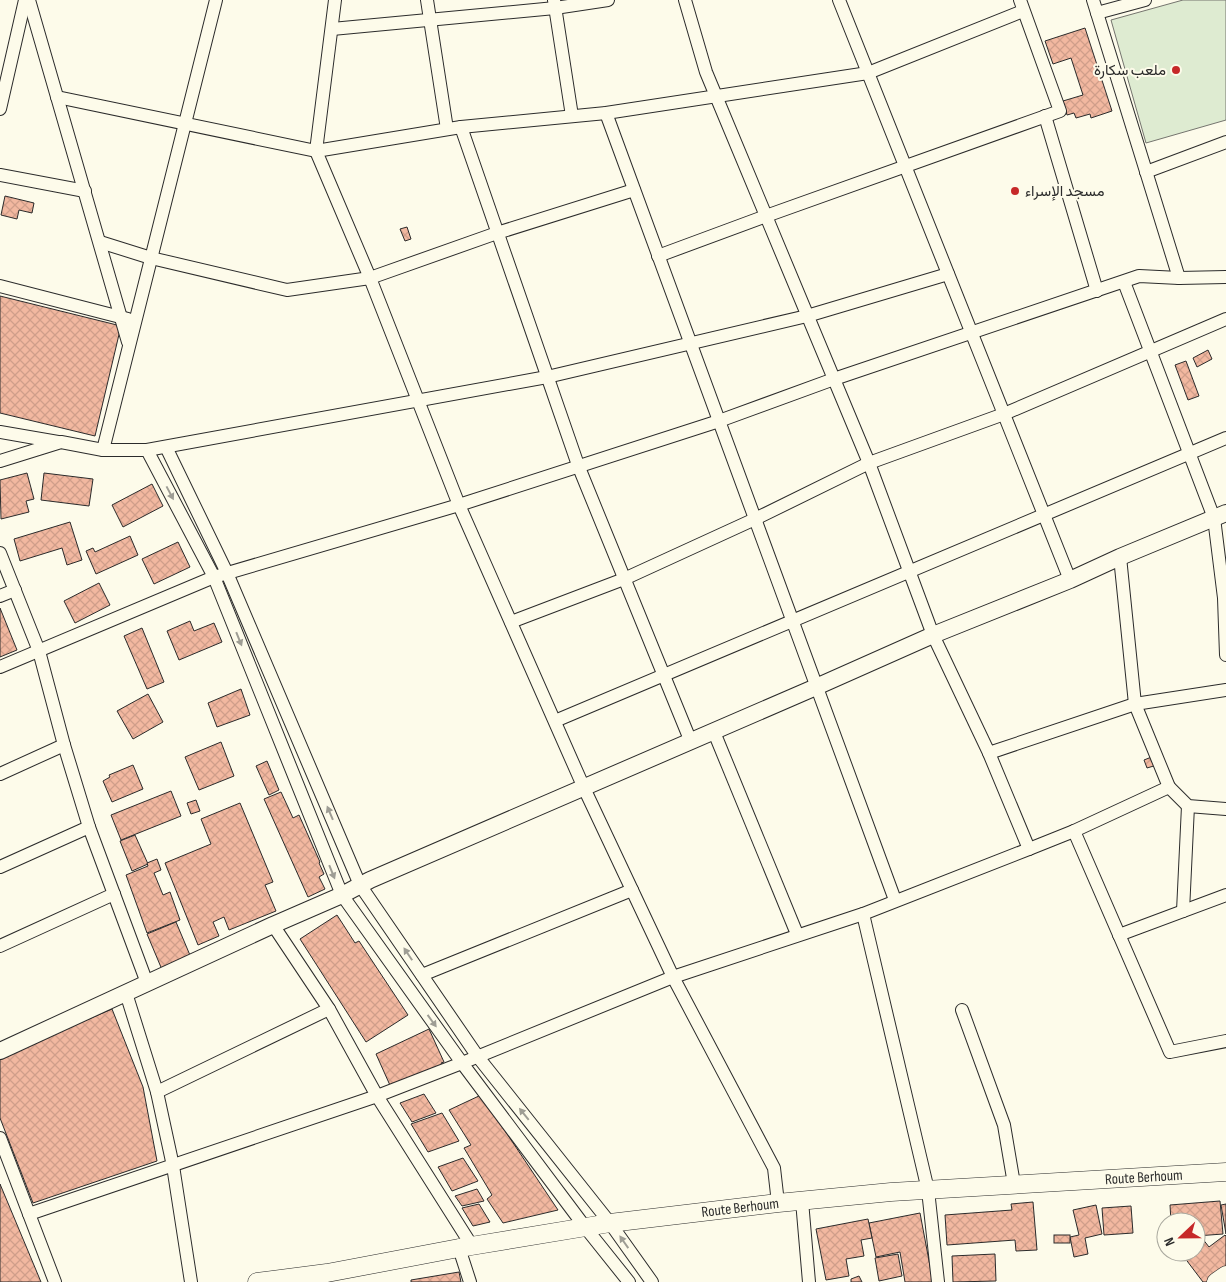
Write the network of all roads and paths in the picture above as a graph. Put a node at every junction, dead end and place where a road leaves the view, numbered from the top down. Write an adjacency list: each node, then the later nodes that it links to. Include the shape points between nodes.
1 (25, 0): 19 (street)
2 (29, 0): 17 (street)
3 (216, 0): 23 (street)
4 (335, 0): 15 (street)
5 (427, 0): 14 (street)
6 (608, 0): 11 (street)
7 (684, 0): 18 (street)
8 (839, 0): 16 (street)
9 (1093, 0): 13 (street)
10 (1145, 0): 13 (street)
11 (554, 4): 14 (street); 21 (street)
12 (1021, 5): 16 (street); 22 (street, via 1060,111)
13 (1097, 14): 29 (street)
14 (430, 20): 15 (street); 25 (street)
15 (332, 29): 27 (street)
16 (868, 73): 18 (street); 28 (street)
17 (57, 96): 23 (street); 32 (street)
18 (716, 97): 20 (street); 33 (street)
19 (0, 109)
20 (606, 113): 21 (street); 31 (street)
21 (572, 116): 24 (street)
22 (1045, 116): 28 (street); 44 (street)
23 (185, 124): 27 (street); 37 (street)
24 (461, 127): 25 (street); 34 (street)
25 (447, 129): 27 (street)
26 (1226, 142): 29 (street)
27 (316, 151): 40 (street)
28 (905, 167): 33 (street); 38 (street)
29 (1146, 172): 41 (street)
30 (0, 175): 32 (street)
31 (634, 190): 34 (street); 36 (street)
32 (85, 191): 35 (street)
33 (766, 216): 36 (street); 45 (street)
34 (497, 233): 40 (street); 53 (street)
35 (100, 242): 37 (street); 46 (street)
36 (658, 256): 50 (street)
37 (151, 258): 40 (street, via 288,290); 48 (street)
38 (948, 274): 45 (street); 49 (street)
39 (1226, 277): 41 (street)
40 (370, 278): 55 (street)
41 (1179, 278): 42 (street, via 1139,276)
42 (1124, 282): 44 (street); 52 (street)
43 (0, 286): 46 (street)
44 (1097, 291): 49 (street)
45 (807, 316): 50 (street); 54 (street)
46 (122, 317): 48 (street); 51 (street)
47 (1226, 319): 52 (street)
48 (135, 320): 51 (street)
49 (972, 333): 54 (street); 56 (street)
50 (690, 344): 53 (street); 57 (street)
51 (129, 345): 62 (street)
52 (1150, 351): 56 (street); 64 (street)
53 (547, 377): 55 (street); 67 (street)
54 (834, 379): 57 (street); 66 (street)
55 (418, 402): 61 (street); 68 (street)
56 (1004, 414): 66 (street); 69 (street)
57 (719, 421): 67 (street); 71 (street)
58 (0, 432): 60 (street)
59 (1226, 438): 64 (street)
60 (60, 442): 62 (street); 65 (street)
61 (166, 447): 63 (street); 75 (street)
62 (102, 450): 63 (street)
63 (147, 450): 75 (street, one-way to 75)
64 (1189, 453): 69 (street); 70 (street)
65 (0, 461)
66 (869, 463): 71 (street); 74 (street)
67 (578, 465): 68 (street); 76 (street)
68 (459, 505): 75 (street); 82 (street)
69 (1044, 515): 74 (street); 77 (street)
70 (1220, 516): 73 (street); 80 (street)
71 (755, 519): 76 (street); 81 (street)
72 (0, 553): 78 (street)
73 (1120, 557): 77 (street); 90 (street)
74 (910, 571): 81 (street); 83 (street)
75 (221, 575): 84 (street); 105 (street, one-way to 75); 108 (street, one-way to 108)
76 (624, 579): 82 (street); 87 (street)
77 (1070, 580): 83 (street)
78 (15, 590): 79 (street); 84 (street)
79 (0, 596)
80 (1225, 597): 85 (street)
81 (792, 621): 87 (street); 88 (street)
82 (511, 622): 91 (street)
83 (933, 634): 88 (street); 95 (street)
84 (39, 651): 86 (street); 94 (street)
85 (1226, 655)
86 (0, 667)
87 (663, 675): 91 (street); 93 (street)
88 (816, 687): 92 (street); 110 (street)
89 (1226, 690): 90 (street)
90 (1135, 704): 95 (street); 97 (street)
91 (555, 721): 98 (street)
92 (714, 732): 93 (street); 114 (street)
93 (691, 742): 98 (street)
94 (64, 744): 96 (street); 101 (street)
95 (989, 754): 103 (street)
96 (0, 774)
97 (1169, 787): 99 (street); 102 (street)
98 (584, 788): 105 (street); 106 (street)
99 (1188, 806): 100 (street); 111 (street)
100 (1226, 808)
101 (89, 827): 104 (street); 107 (street)
102 (1074, 831): 103 (street); 115 (street)
103 (1029, 849): 110 (street)
104 (0, 867)
105 (360, 885): 108 (street); 117 (street, one-way to 105)
106 (632, 890): 117 (street); 118 (street)
107 (114, 894): 116 (street); 119 (street)
108 (342, 895): 113 (street); 126 (street, one-way to 126)
109 (1226, 895): 111 (street)
110 (895, 900): 112 (street)
111 (1183, 911): 115 (street)
112 (863, 914): 114 (street); 133 (street)
113 (273, 925): 119 (street); 121 (street)
114 (797, 934): 118 (street)
115 (1119, 936): 123 (street, via 1170,1052)
116 (0, 946)
117 (422, 975): 125 (street)
118 (673, 977): 125 (street); 135 (street, via 774,1168)
119 (146, 983): 120 (street)
120 (126, 993): 124 (street); 127 (street)
121 (329, 1009): 127 (street); 128 (street)
122 (962, 1010): 132 (street, via 1004,1125)
123 (1226, 1041)
124 (0, 1051)
125 (478, 1057): 126 (street); 137 (street, one-way to 125)
126 (462, 1063): 128 (street); 138 (street)
127 (157, 1092): 130 (street)
128 (377, 1096): 130 (street); 139 (street)
129 (0, 1138): 136 (street)
130 (173, 1166): 136 (street); 142 (street)
131 (1226, 1172): 132 (main road, Route Berhoum)
132 (1014, 1184): 133 (main road, Route Berhoum)
133 (928, 1190): 134 (main road, Route Berhoum); 148 (street)
134 (802, 1201): 135 (main road, Route Berhoum); 147 (street)
135 (778, 1203): 137 (main road, Route Berhoum)
136 (29, 1214): 141 (street)
137 (610, 1223): 138 (main road, Route Berhoum); 146 (street, one-way to 137)
138 (585, 1228): 139 (main road, Route Berhoum); 145 (street)
139 (466, 1247): 143 (main road, Route Berhoum, via 327,1273); 144 (street)
140 (1226, 1275): 149 (main road)
141 (56, 1282)
142 (191, 1282)
143 (257, 1282)
144 (470, 1282)
145 (629, 1282)
146 (652, 1282)
147 (809, 1282)
148 (938, 1282)
149 (1216, 1282)

